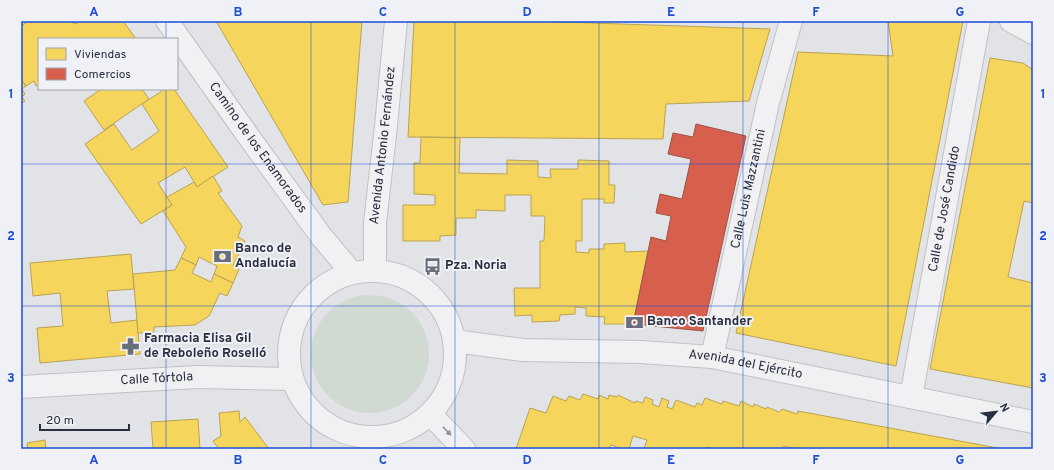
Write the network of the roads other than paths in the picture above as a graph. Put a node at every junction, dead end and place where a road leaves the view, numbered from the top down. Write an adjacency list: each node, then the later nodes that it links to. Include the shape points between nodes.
1 (167, 21): 8 (street, Camino de los Enamorados, via 321,236)
2 (396, 21): 7 (street, Avenida Antonio Fernández, via 375,223)
3 (791, 21): 10 (street, Calle Luis Mazzantini, via 767,110)
4 (979, 21): 13 (street, Calle de José Candido)
5 (1011, 21): 6 (street)
6 (1033, 33)
7 (375, 271): 8 (street); 9 (street, via 397,275 418,285 439,306 447,319)
8 (352, 273): 11 (street, via 331,281 313,295 299,313 291,334 288,356)
9 (454, 341): 10 (street, Avenida del Ejército, via 523,350 641,352); 14 (street, via 451,380)
10 (712, 357): 13 (street, Avenida del Ejército)
11 (292, 379): 12 (street, Calle Tórtola, via 196,377); 16 (street, via 302,400 317,417)
12 (21, 387)
13 (910, 397): 15 (street, Avenida del Ejército)
14 (430, 414): 16 (street, via 415,426 397,434); 17 (street, one-way to 17)
15 (1033, 422)
16 (355, 443)
17 (464, 449)

